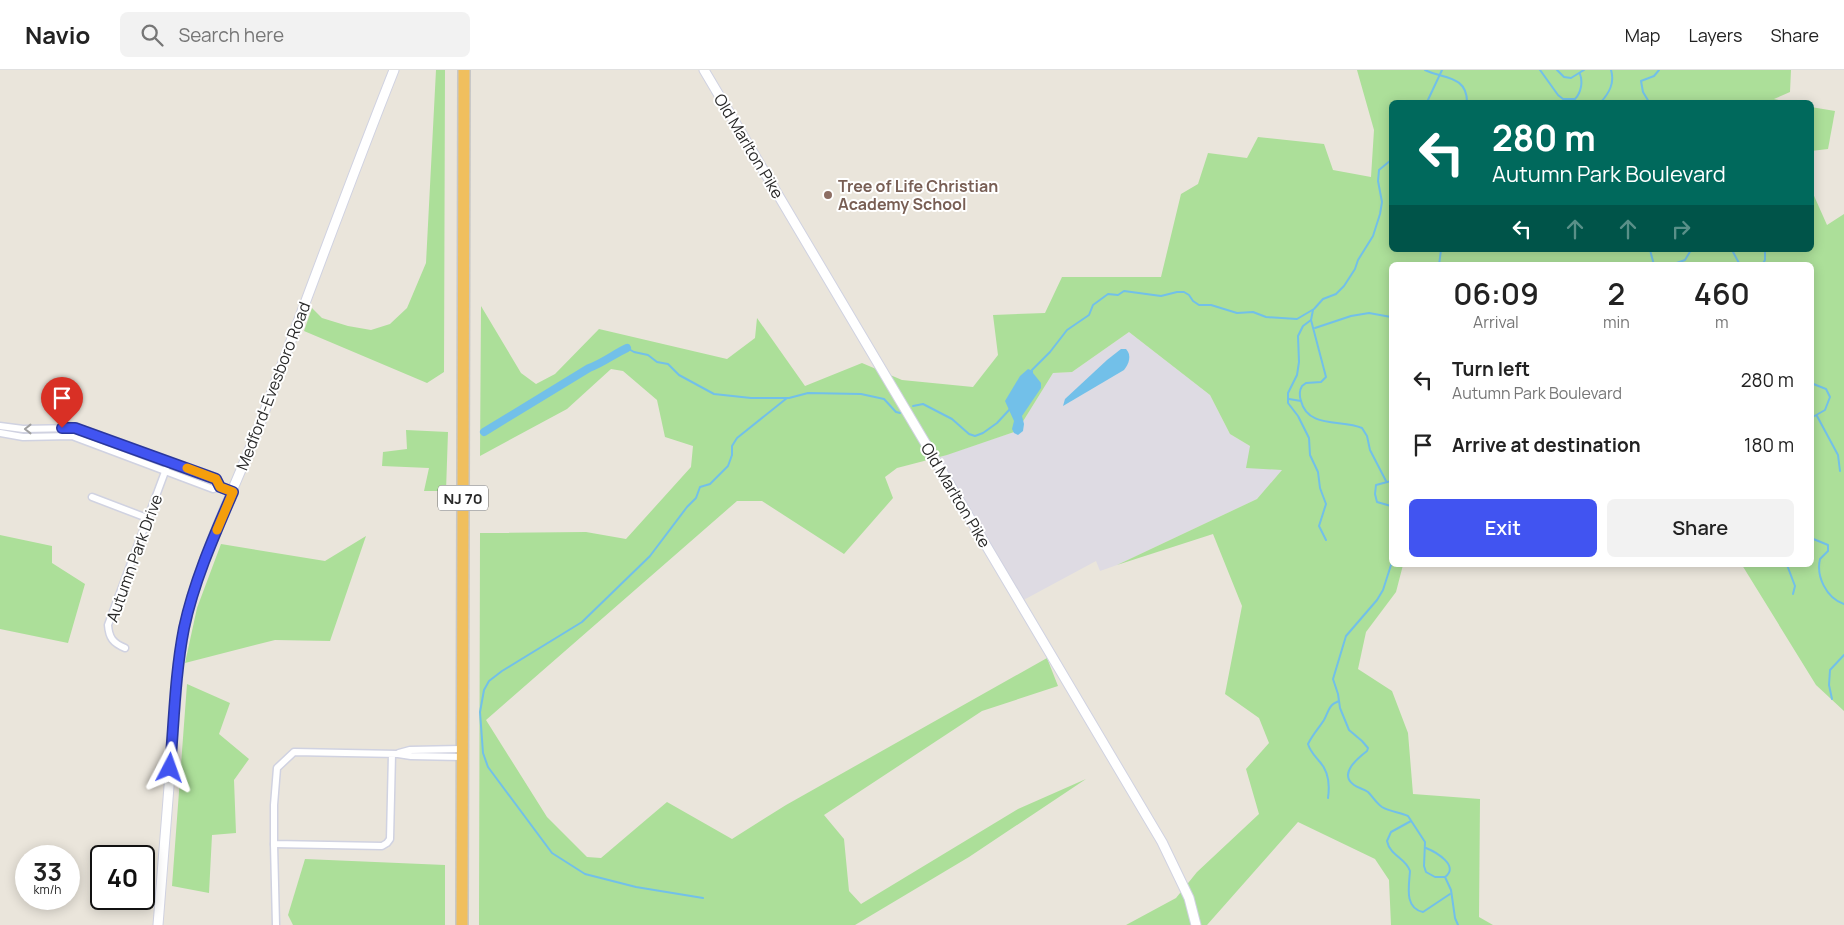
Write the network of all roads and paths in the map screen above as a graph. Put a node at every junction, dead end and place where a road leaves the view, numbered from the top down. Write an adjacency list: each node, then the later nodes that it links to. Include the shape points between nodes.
1 (394, 70): 9 (street, Medford-Evesboro Road)
2 (464, 70): 13 (highway, NJ 70)
3 (704, 70): 19 (street, Old Marlton Pike, via 1162,842 1188,898)
4 (0, 426): 6 (street, one-way to 4, via 75,428)
5 (0, 433): 7 (street, via 23,437 72,436)
6 (169, 461): 7 (street, Autumn Park Drive); 8 (street, via 216,479)
7 (165, 471): 8 (street, via 213,489); 11 (street, Autumn Park Drive)
8 (220, 487): 9 (street)
9 (233, 492): 16 (street, Medford-Evesboro Road, via 202,569 184,628 176,686)
10 (92, 498): 11 (street)
11 (147, 518): 12 (street, Autumn Park Drive, via 108,625 109,636 114,643)
12 (125, 648)
13 (462, 753): 14 (street); 18 (highway, NJ 70)
14 (395, 754): 15 (street, via 294,752 286,757 276,768); 15 (street, via 390,838 387,843 382,846)
15 (274, 844): 17 (street)
16 (158, 925)
17 (276, 925)
18 (462, 925)
19 (1196, 925)

